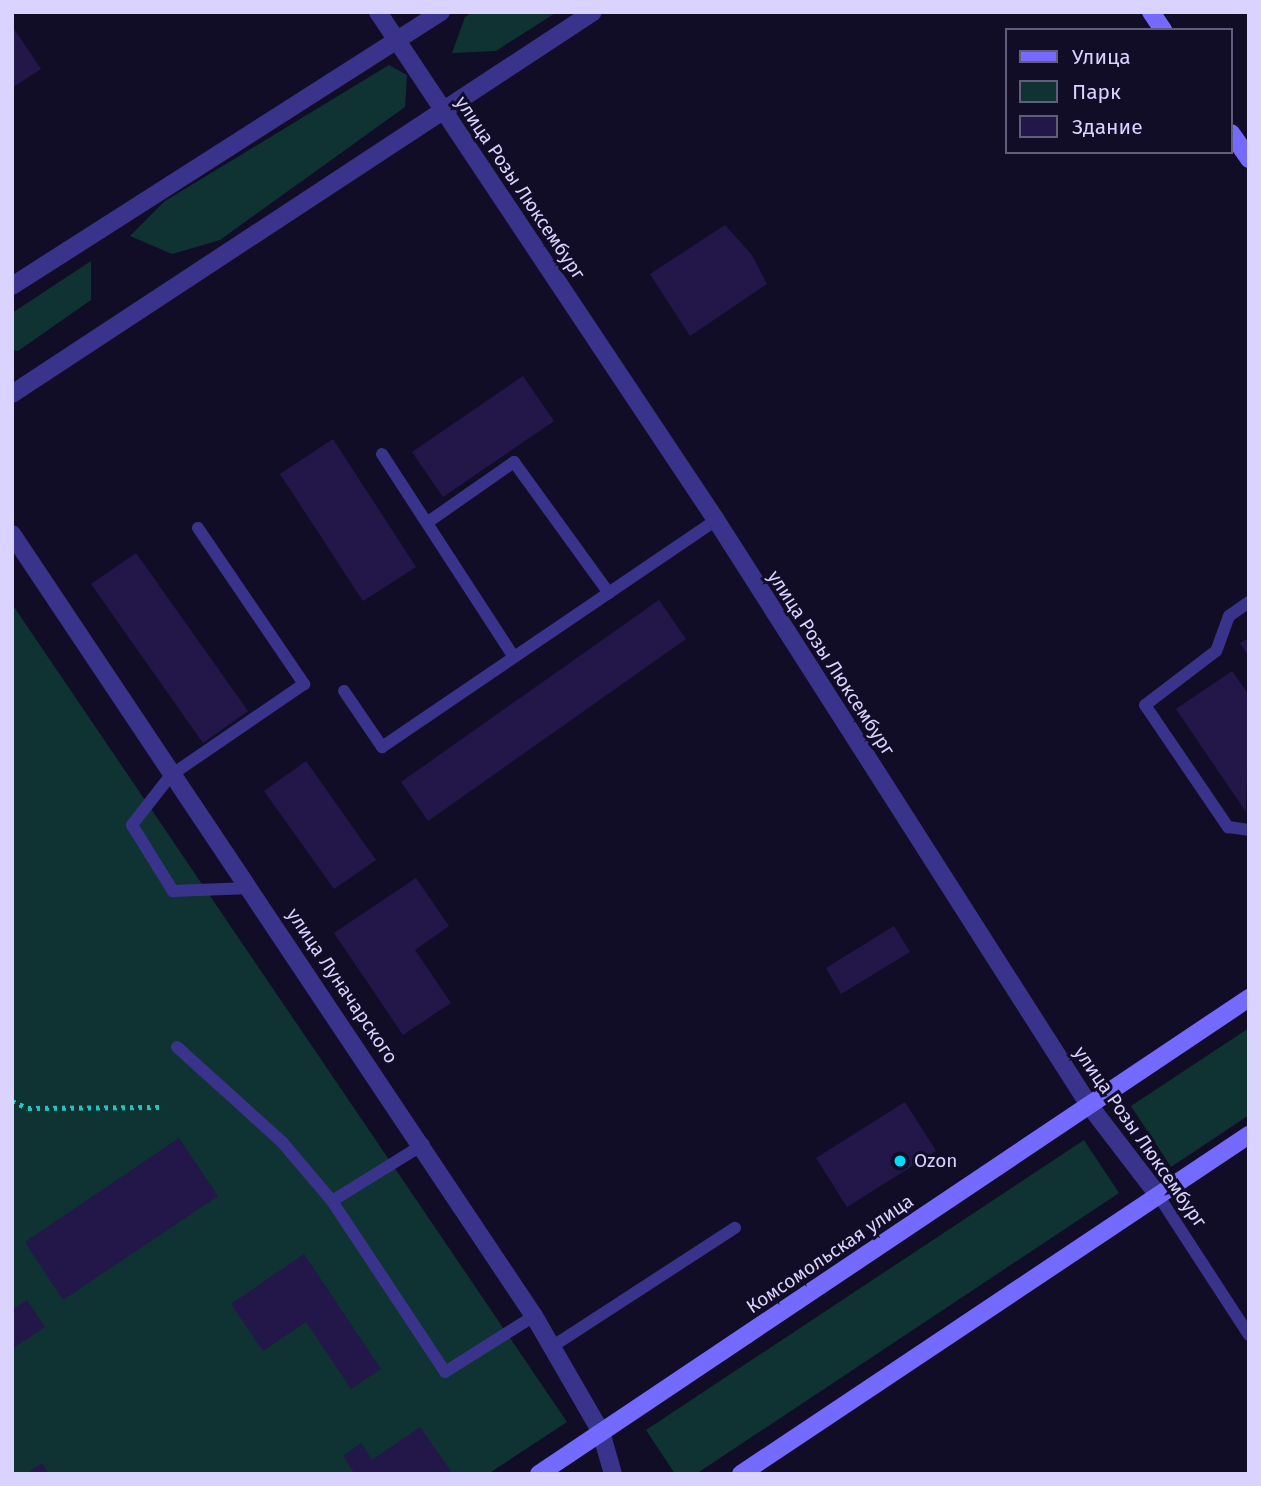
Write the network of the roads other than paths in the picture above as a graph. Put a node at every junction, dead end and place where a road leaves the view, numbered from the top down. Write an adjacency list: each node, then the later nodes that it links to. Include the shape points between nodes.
1 (378, 12): 6 (street, улица Розы Люксембург)
2 (441, 12): 6 (street)
3 (593, 12): 7 (street)
4 (1151, 12): 5 (street)
5 (1162, 28)
6 (397, 41): 7 (street, улица Розы Люксембург); 10 (street)
7 (443, 110): 11 (street); 13 (street, улица Розы Люксембург)
8 (1233, 136): 9 (street)
9 (1249, 159)
10 (12, 286)
11 (12, 394)
12 (382, 454): 14 (lane)
13 (716, 520): 17 (lane); 26 (street, улица Розы Люксембург)
14 (428, 522): 17 (lane, via 514,462); 19 (lane)
15 (198, 528): 21 (lane, via 304,684)
16 (12, 534): 21 (street, улица Луначарского)
17 (608, 593): 19 (lane)
18 (1249, 602): 22 (lane, via 1229,616 1216,651 1145,705 1228,827)
19 (514, 657): 20 (lane, via 382,747)
20 (344, 691)
21 (171, 775): 23 (street, улица Луначарского); 23 (lane, via 132,825 173,891)
22 (1249, 830)
23 (250, 888): 28 (street, улица Луначарского)
24 (1249, 999): 26 (street, Комсомольская улица)
25 (177, 1046): 30 (lane, via 282,1142)
26 (1089, 1105): 29 (street, улица Розы Люксембург); 35 (street, Комсомольская улица)
27 (1249, 1135): 29 (street)
28 (424, 1144): 30 (lane); 32 (street, улица Луначарского)
29 (1158, 1195): 33 (lane, улица Розы Люксембург); 38 (street)
30 (332, 1201): 32 (lane, via 446,1372)
31 (735, 1228): 34 (lane)
32 (534, 1316): 34 (street, улица Луначарского)
33 (1249, 1335)
34 (553, 1346): 35 (street, улица Луначарского)
35 (601, 1432): 36 (street, Комсомольская улица); 37 (street, улица Луначарского)
36 (539, 1474)
37 (613, 1474)
38 (741, 1474)

